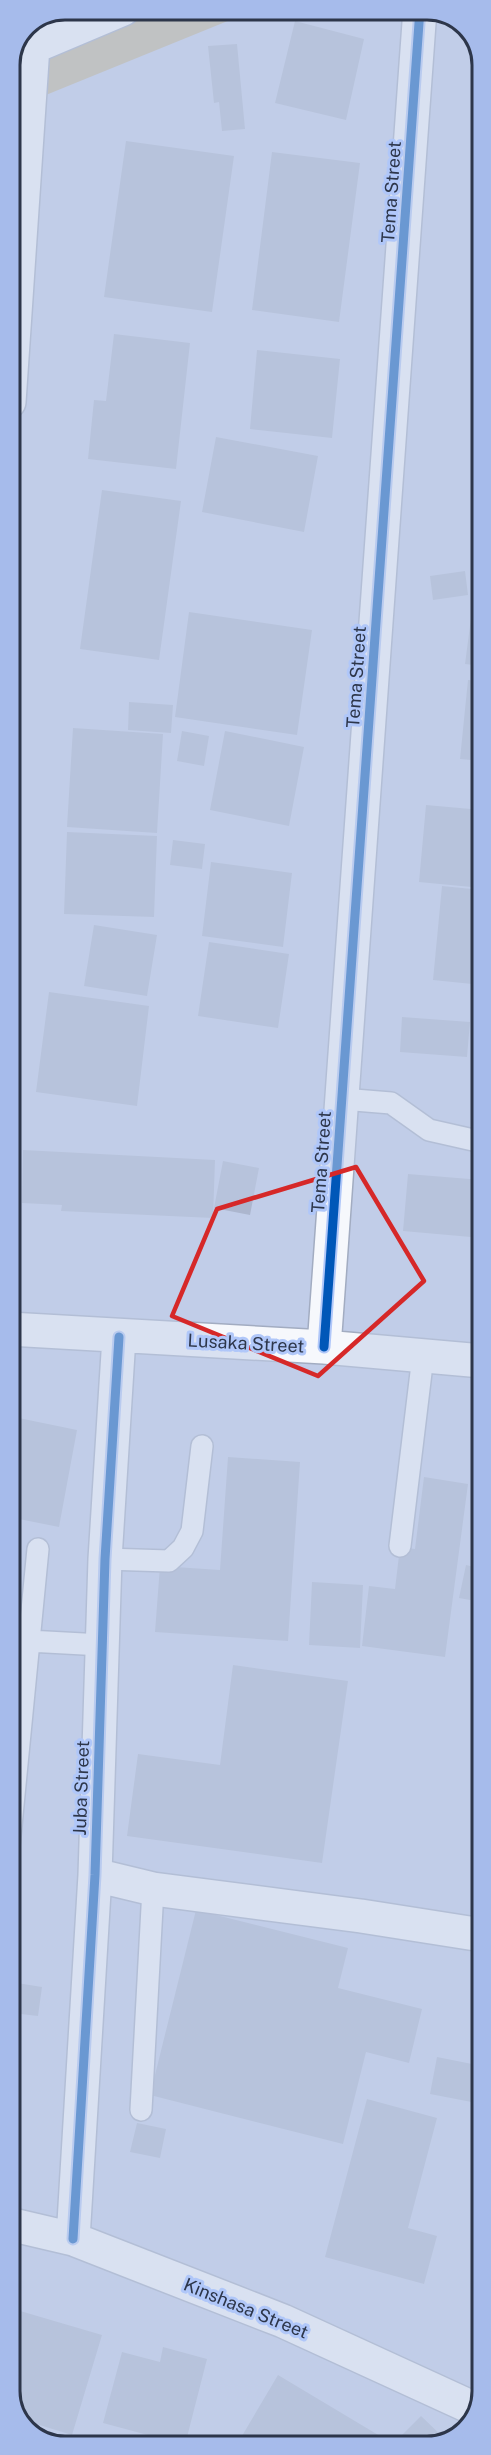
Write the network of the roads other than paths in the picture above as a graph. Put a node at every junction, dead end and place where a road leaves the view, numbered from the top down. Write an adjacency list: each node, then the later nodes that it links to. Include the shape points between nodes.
1 (97, 20): 3 (street)
2 (419, 20): 5 (street, Tema Street)
3 (23, 51): 4 (street)
4 (20, 126)
5 (342, 1099): 6 (lane, via 391,1103 429,1130); 9 (street, Tema Street)
6 (471, 1140)
7 (20, 1330): 8 (street, Lusaka Street)
8 (118, 1337): 9 (street, Lusaka Street); 15 (street, Juba Street)
9 (324, 1347): 10 (street, Lusaka Street)
10 (423, 1356): 11 (street, Lusaka Street); 13 (lane)
11 (472, 1360)
12 (202, 1446): 15 (lane, via 192,1530 183,1548 169,1561)
13 (400, 1546)
14 (38, 1549): 16 (lane)
15 (105, 1558): 17 (street, Juba Street)
16 (28, 1641): 17 (lane); 18 (lane)
17 (102, 1645): 19 (street, Juba Street)
18 (20, 1727)
19 (95, 1875): 20 (street); 24 (street, Juba Street)
20 (153, 1889): 21 (street); 22 (lane)
21 (472, 1933)
22 (141, 2110)
23 (20, 2227): 24 (street, Kinshasa Street)
24 (73, 2239): 25 (street, Kinshasa Street, via 283,2321)
25 (468, 2406)

